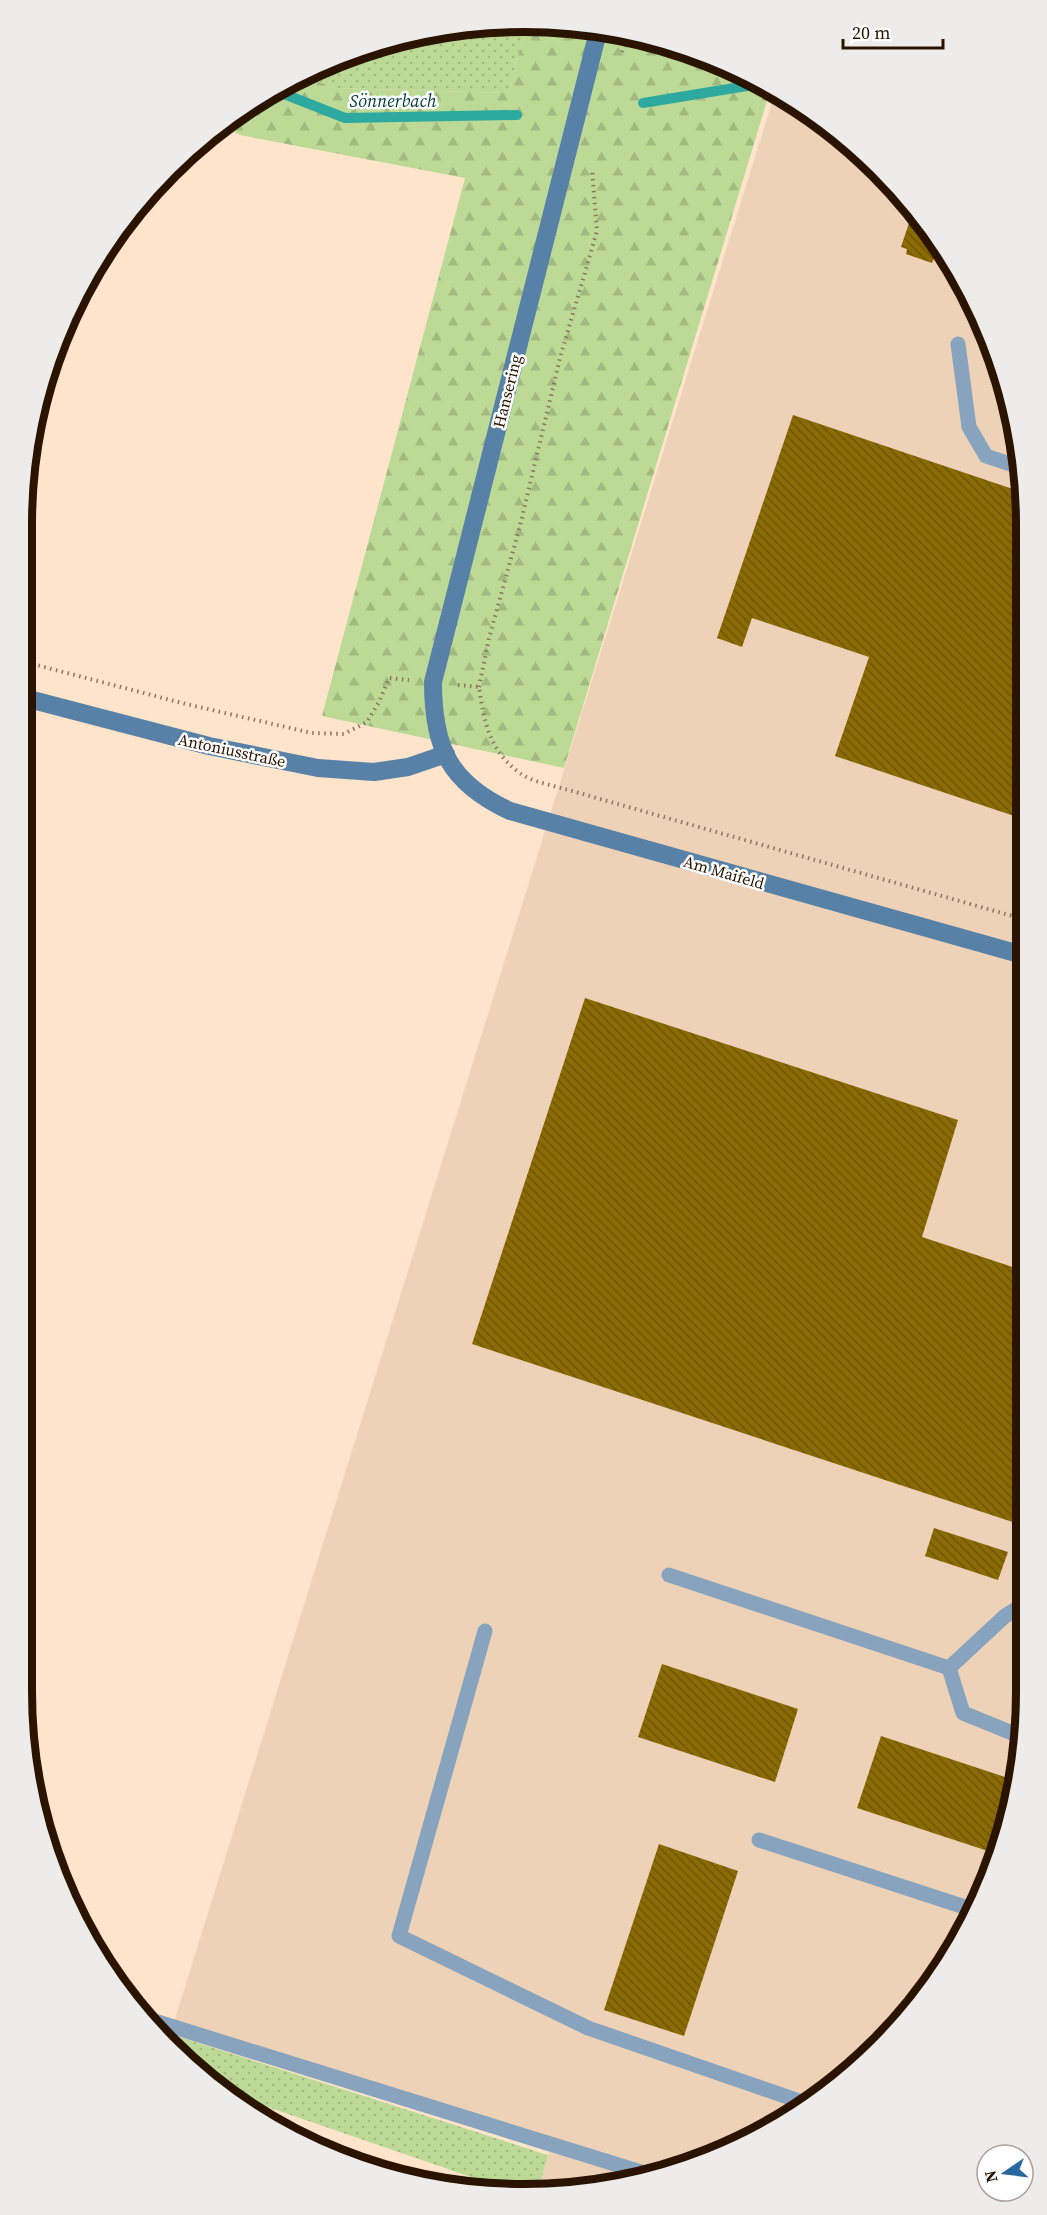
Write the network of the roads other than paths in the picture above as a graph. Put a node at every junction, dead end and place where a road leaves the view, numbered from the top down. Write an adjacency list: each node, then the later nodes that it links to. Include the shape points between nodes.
1 (597, 37): 5 (street, Hansering, via 433,682 437,733)
2 (958, 344): 3 (lane, via 969,427 986,456)
3 (1012, 465)
4 (32, 700): 5 (street, Antoniusstraße, via 209,746 318,768 374,772 408,767)
5 (446, 754): 6 (street, Am Maifeld, via 471,789 510,811)
6 (1016, 953)
7 (669, 1575): 10 (lane)
8 (1016, 1609): 10 (lane)
9 (485, 1631): 15 (lane, via 399,1936 588,2028)
10 (949, 1668): 11 (lane, via 963,1713)
11 (1013, 1733)
12 (759, 1840): 13 (lane)
13 (966, 1907)
14 (161, 2023): 16 (lane)
15 (798, 2101)
16 (636, 2170)

